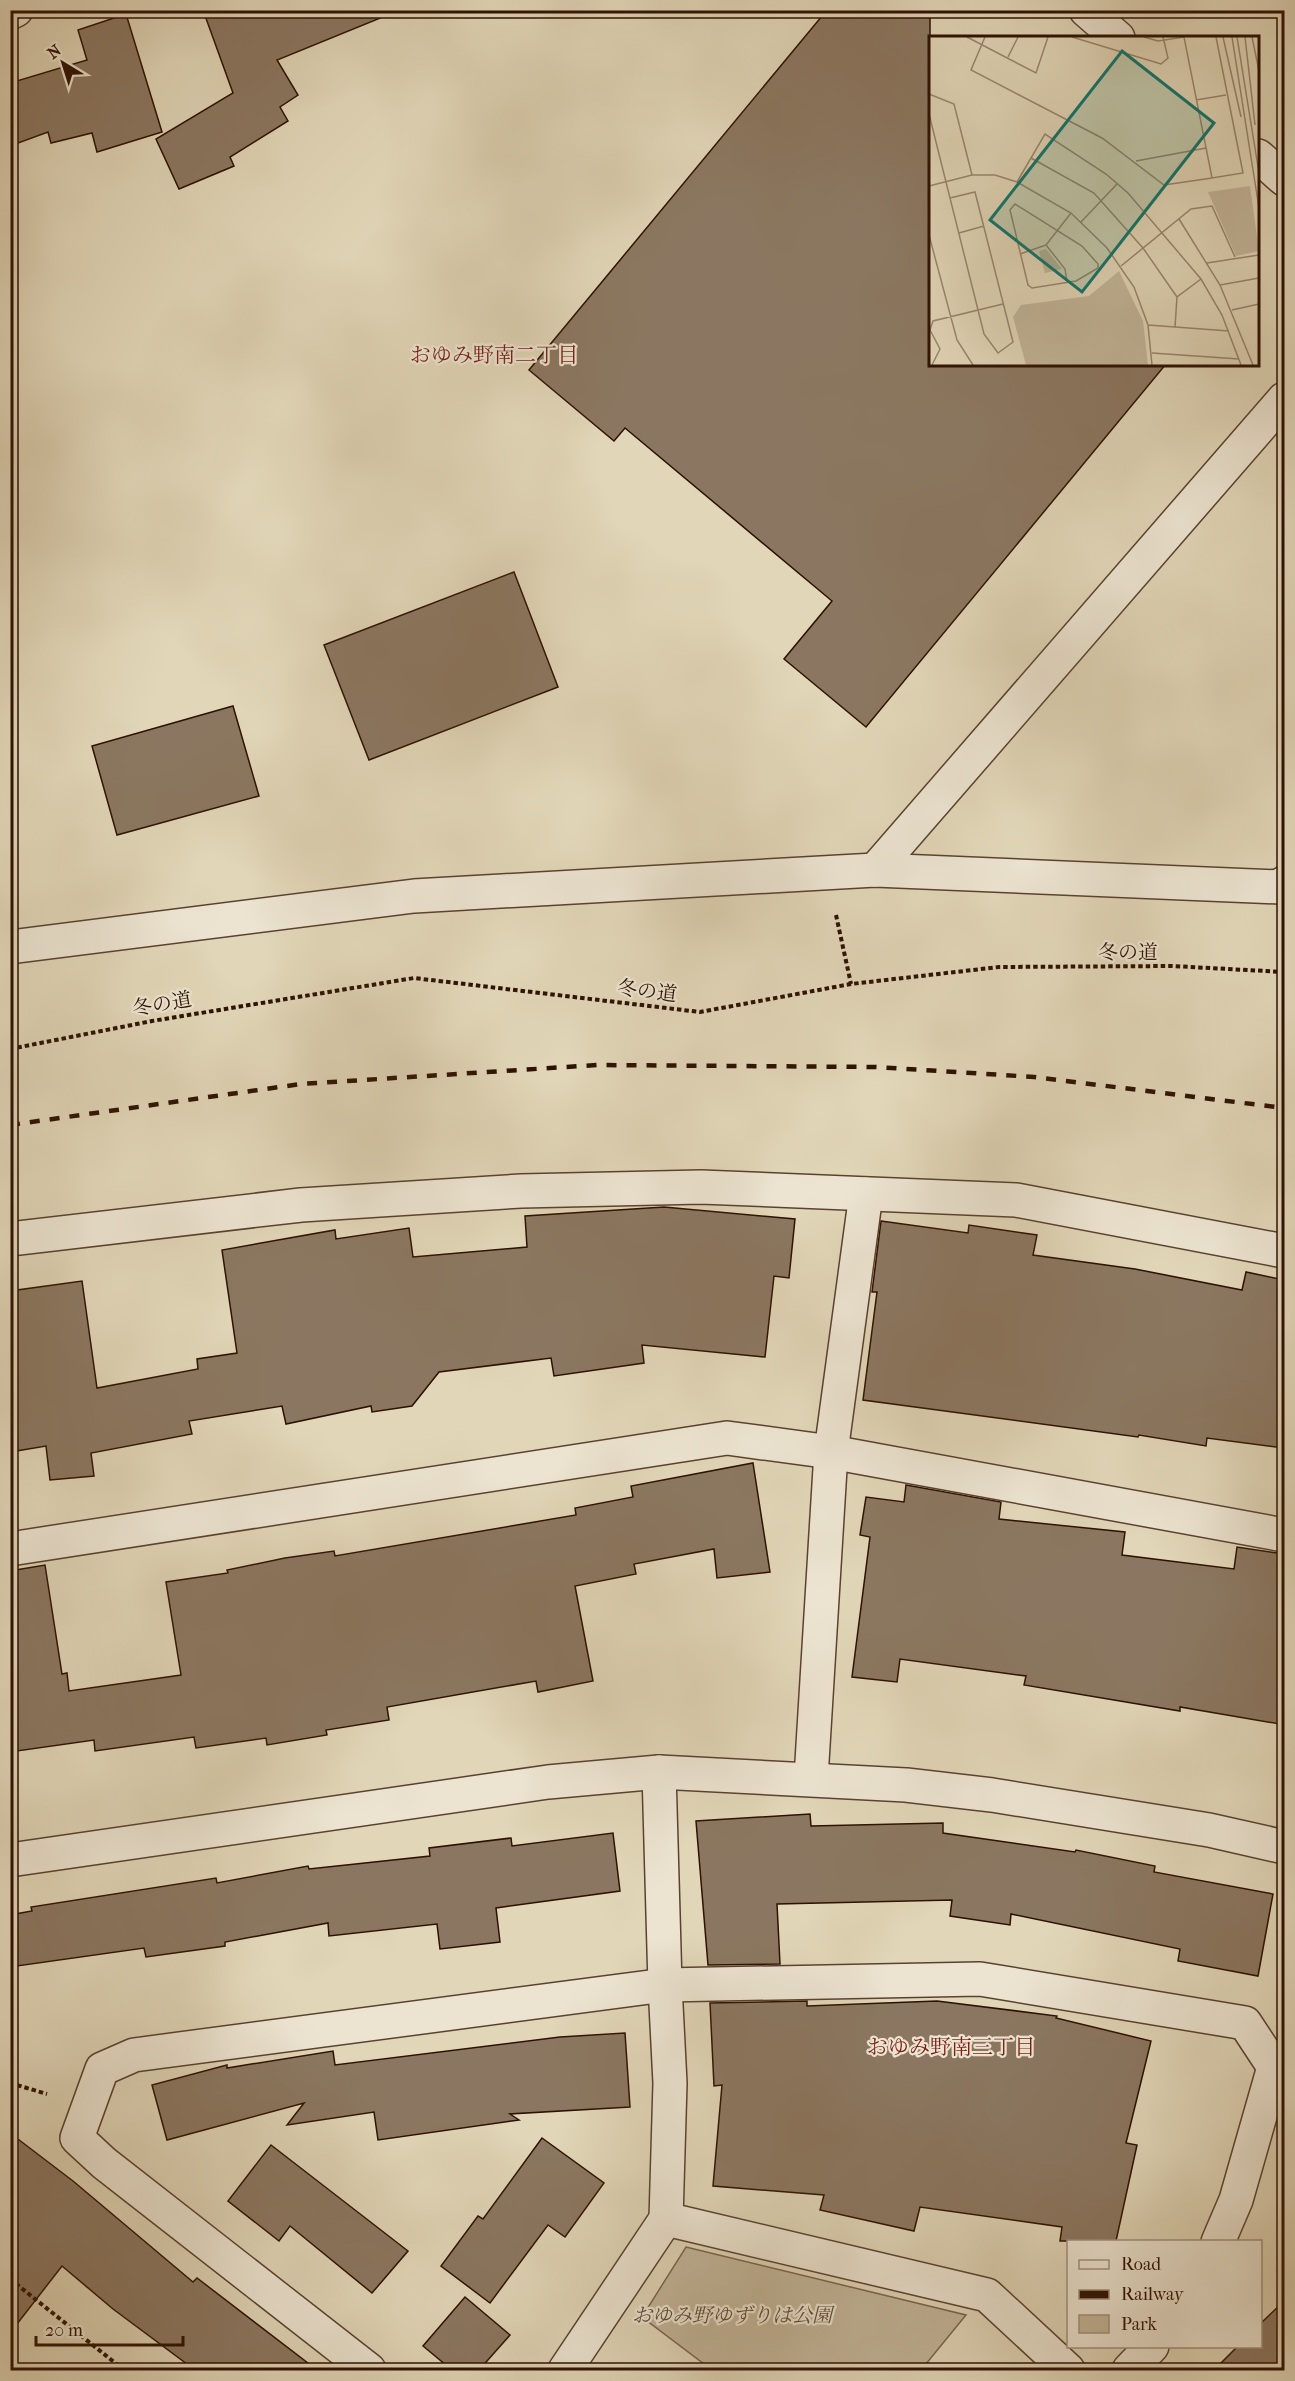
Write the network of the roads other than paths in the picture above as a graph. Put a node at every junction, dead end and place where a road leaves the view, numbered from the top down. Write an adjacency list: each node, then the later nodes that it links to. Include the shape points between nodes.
1 (16, 10): 3 (street)
2 (1086, 10): 4 (street)
3 (10, 13)
4 (1116, 36)
5 (1259, 158): 6 (street)
6 (1284, 179)
7 (1284, 399): 8 (street)
8 (875, 870): 9 (street, via 1280,887); 10 (street, via 414,896)
9 (1284, 883)
10 (10, 947)
11 (866, 1194): 12 (street, via 701,1187 510,1192 301,1205); 13 (street, via 1016,1200); 14 (street)
12 (10, 1239)
13 (1284, 1251)
14 (831, 1452): 15 (street); 16 (street, via 727,1438); 18 (street)
15 (1284, 1535)
16 (10, 1549)
17 (659, 1772): 18 (street); 20 (street, via 548,1782); 21 (street)
18 (811, 1778): 19 (street, via 992,1795 1209,1830)
19 (1284, 1847)
20 (10, 1860)
21 (664, 1985): 22 (street, via 670,2083); 23 (street, via 980,1979 1245,2023 1274,2067 1236,2200); 25 (street, via 134,2055 102,2069 77,2138)
22 (666, 2219): 26 (street); 27 (street, via 987,2295)
23 (1218, 2240)
24 (1150, 2348): 28 (street)
25 (369, 2370)
26 (565, 2370)
27 (1068, 2370)
28 (1129, 2370)

